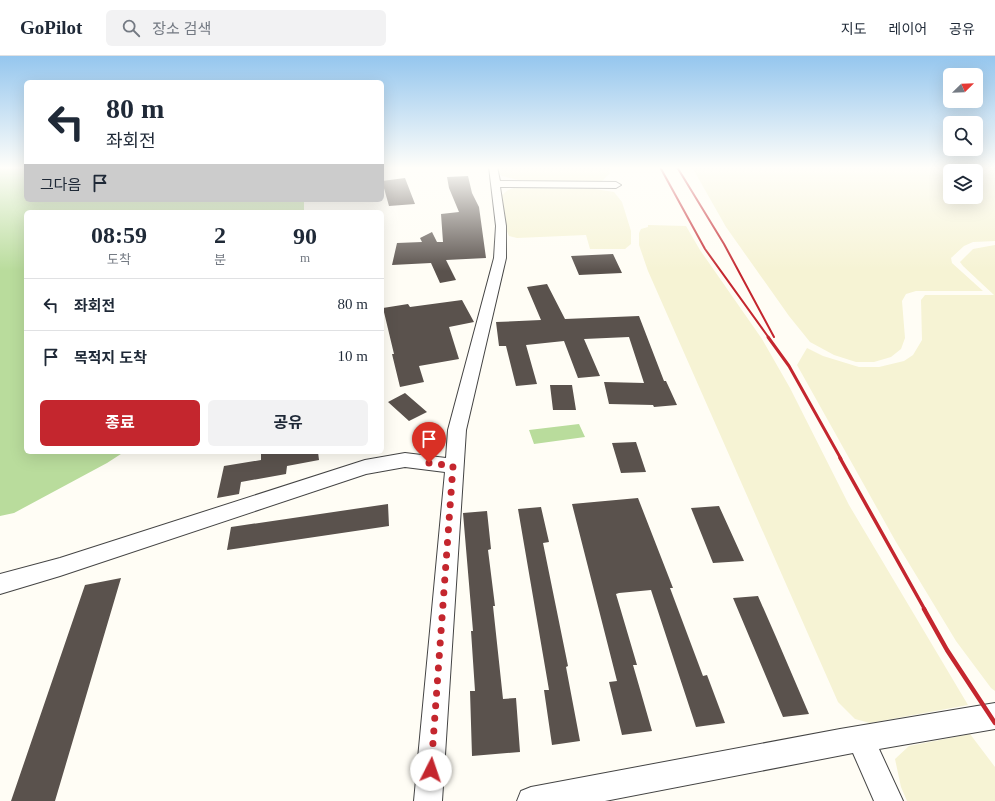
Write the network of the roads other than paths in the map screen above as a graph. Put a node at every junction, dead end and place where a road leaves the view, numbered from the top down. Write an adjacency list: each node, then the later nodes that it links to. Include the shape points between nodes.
1 (498, 202): 2 (street, via 501,226 500,258 457,430)
2 (453, 466): 3 (street, via 405,460 366,466 60,567); 6 (street)
3 (0, 584)
4 (995, 716): 5 (street)
5 (860, 739): 7 (street); 8 (street)
6 (428, 801)
7 (531, 801)
8 (889, 801)

